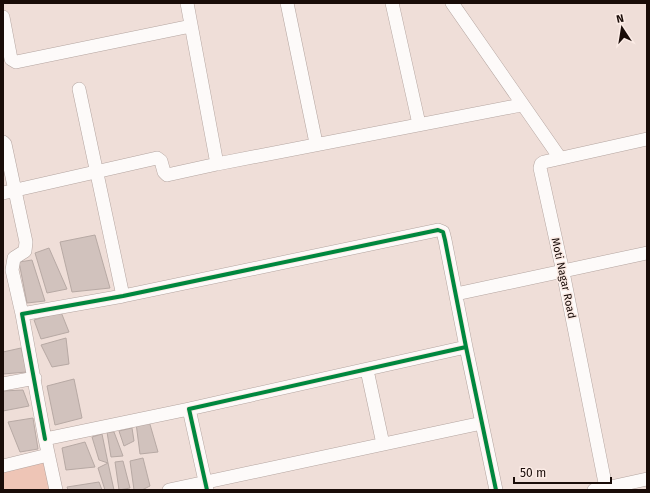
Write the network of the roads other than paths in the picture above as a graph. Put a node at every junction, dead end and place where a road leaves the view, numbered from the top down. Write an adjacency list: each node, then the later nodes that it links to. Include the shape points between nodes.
1 (187, 3): 6 (street)
2 (287, 3): 12 (street)
3 (392, 3): 9 (street)
4 (452, 3): 8 (street)
5 (3, 17): 6 (street, via 11,58 16,62)
6 (191, 26): 14 (street)
7 (79, 89): 15 (street)
8 (521, 105): 9 (street); 13 (street)
9 (419, 124): 12 (street)
10 (647, 139): 13 (street, Moti Nagar Road)
11 (3, 142): 16 (street)
12 (316, 143): 14 (street)
13 (560, 158): 18 (street, Moti Nagar Road, via 544,162 540,168)
14 (218, 164): 15 (street, via 167,175 157,158)
15 (96, 173): 16 (street); 20 (street)
16 (9, 192): 21 (street, via 26,247 12,263)
17 (647, 253): 18 (street)
18 (563, 272): 19 (street); 34 (street, Moti Nagar Road)
19 (456, 294): 20 (street, via 443,232 438,230); 22 (street)
20 (123, 296): 21 (street)
21 (22, 314): 24 (street)
22 (466, 346): 23 (street); 27 (street)
23 (367, 370): 26 (street); 29 (street)
24 (35, 378): 25 (street); 28 (street)
25 (3, 384)
26 (189, 409): 28 (street); 33 (street)
27 (482, 423): 29 (street); 37 (street)
28 (45, 439): 30 (street)
29 (383, 444): 33 (street)
30 (48, 455): 31 (street); 35 (street)
31 (3, 466)
32 (647, 479): 34 (street)
33 (206, 486): 36 (street)
34 (600, 489)
35 (56, 490)
36 (169, 490)
37 (496, 490)

